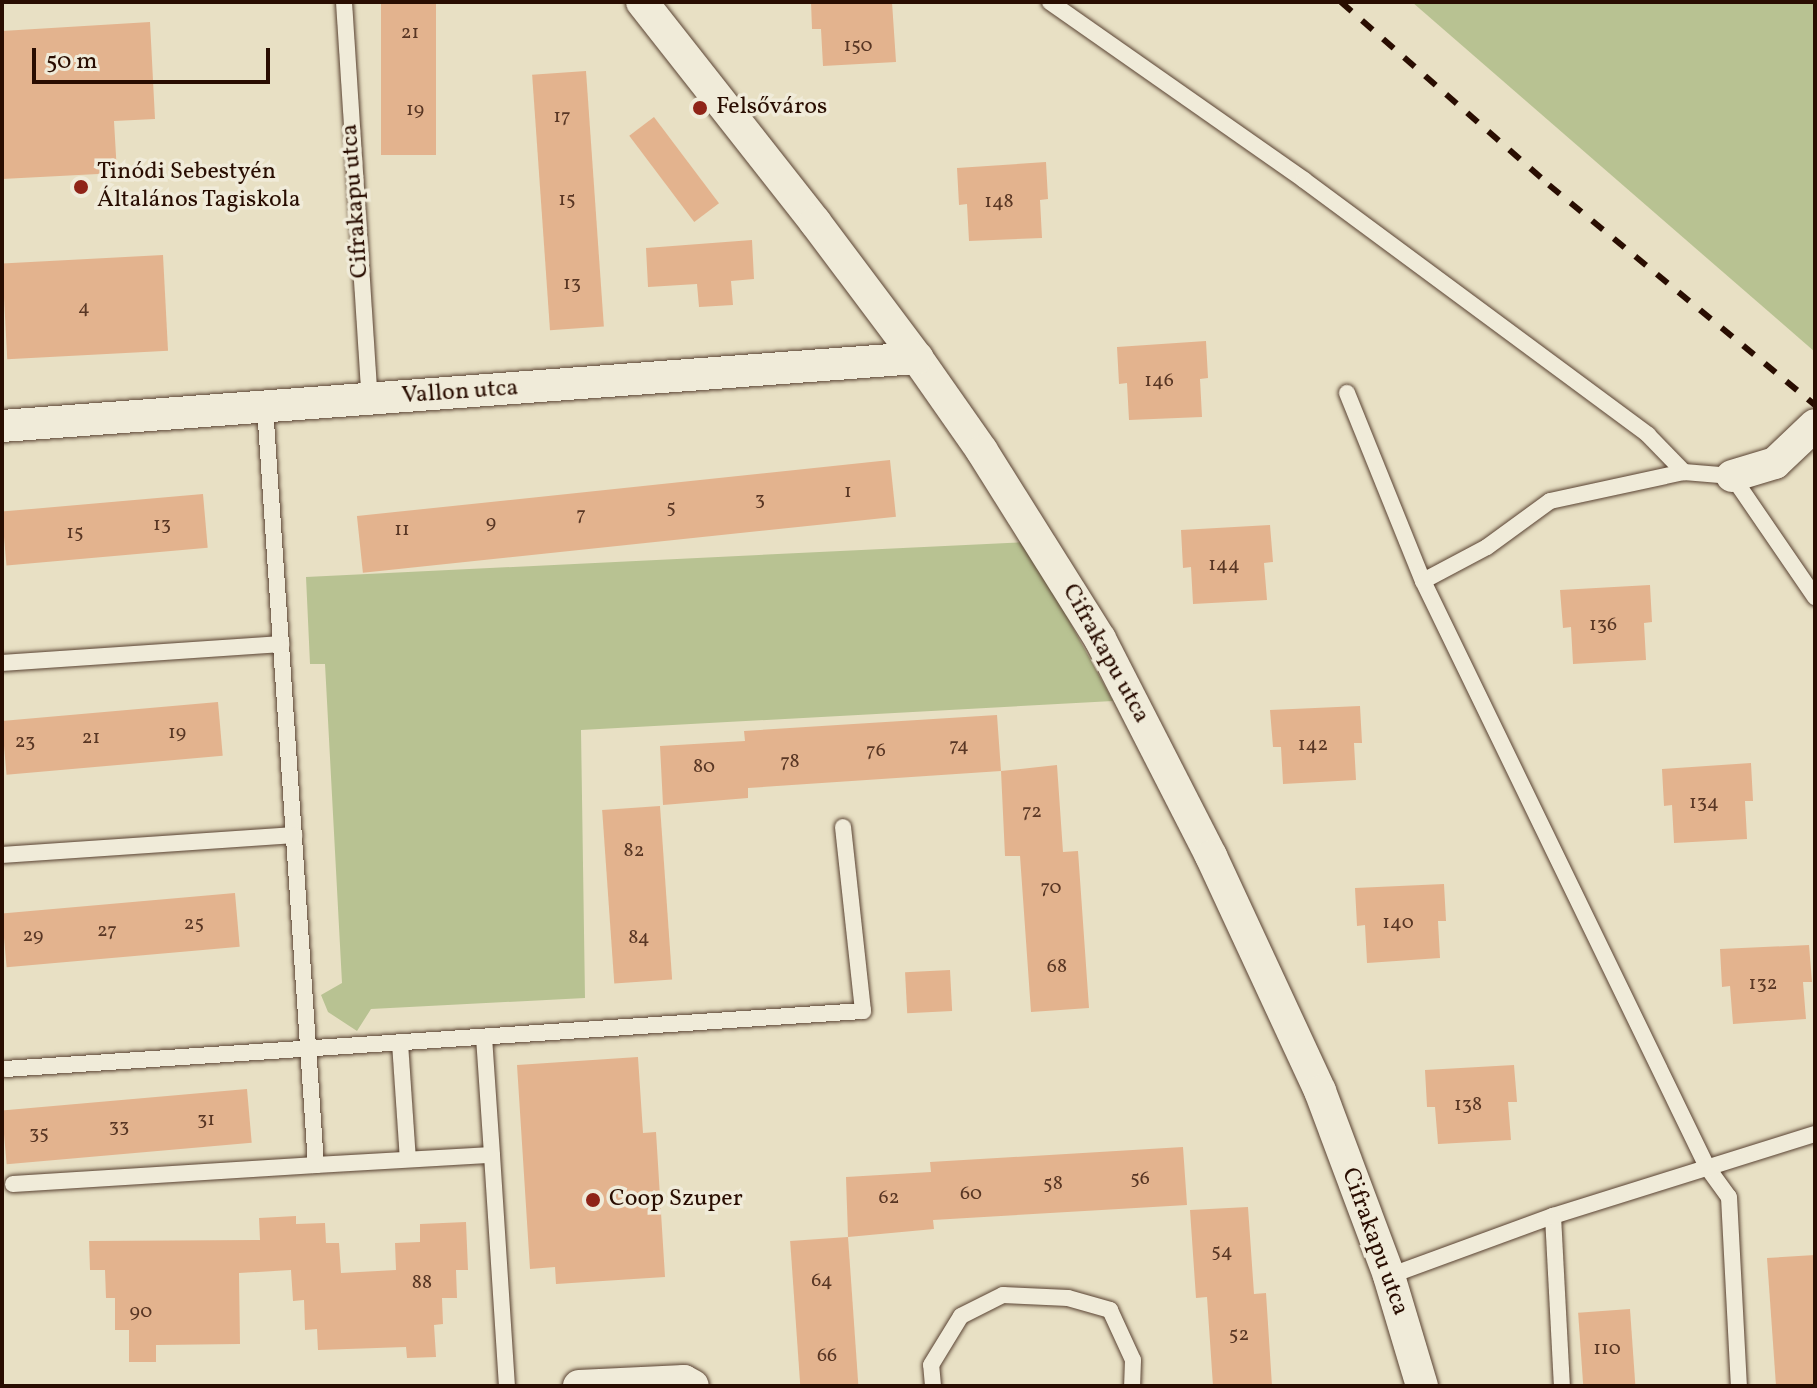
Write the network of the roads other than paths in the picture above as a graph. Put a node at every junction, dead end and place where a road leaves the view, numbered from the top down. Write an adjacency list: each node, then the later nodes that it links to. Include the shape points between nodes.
1 (344, 2): 6 (lane, Cifrakapu utca)
2 (642, 2): 4 (street, Cifrakapu utca)
3 (1050, 2): 10 (lane, via 1304,180 1648,435)
4 (917, 358): 6 (street, Vallon utca); 30 (street, Cifrakapu utca, via 1031,527 1145,724 1320,1091)
5 (1347, 393): 12 (lane)
6 (370, 399): 7 (street, Vallon utca)
7 (265, 407): 9 (street, Vallon utca); 14 (lane)
8 (1815, 425): 11 (street, via 1775,463)
9 (2, 426)
10 (1684, 472): 11 (lane); 12 (lane, via 1550,501 1487,547)
11 (1732, 476): 13 (lane)
12 (1423, 581): 27 (lane)
13 (1815, 597)
14 (281, 644): 15 (lane); 17 (lane)
15 (2, 663)
16 (843, 827): 19 (lane, via 863,1011)
17 (294, 835): 18 (lane); 21 (lane)
18 (2, 855)
19 (484, 1037): 20 (lane); 24 (lane)
20 (400, 1043): 21 (lane); 25 (lane)
21 (308, 1049): 22 (lane); 26 (lane)
22 (5, 1069)
23 (1815, 1134): 27 (lane)
24 (492, 1155): 25 (lane); 31 (lane)
25 (408, 1159): 26 (lane)
26 (316, 1165): 28 (lane)
27 (1707, 1167): 29 (lane); 38 (lane, via 1729,1197)
28 (13, 1184)
29 (1553, 1216): 30 (lane); 37 (lane)
30 (1389, 1276): 36 (street, Cifrakapu utca)
31 (507, 1386)
32 (579, 1386): 33 (street, via 684,1381)
33 (693, 1386)
34 (933, 1386): 35 (lane, via 931,1365 961,1316 1003,1295 1068,1298 1110,1310 1133,1360)
35 (1132, 1386)
36 (1422, 1386)
37 (1562, 1386)
38 (1739, 1386)

